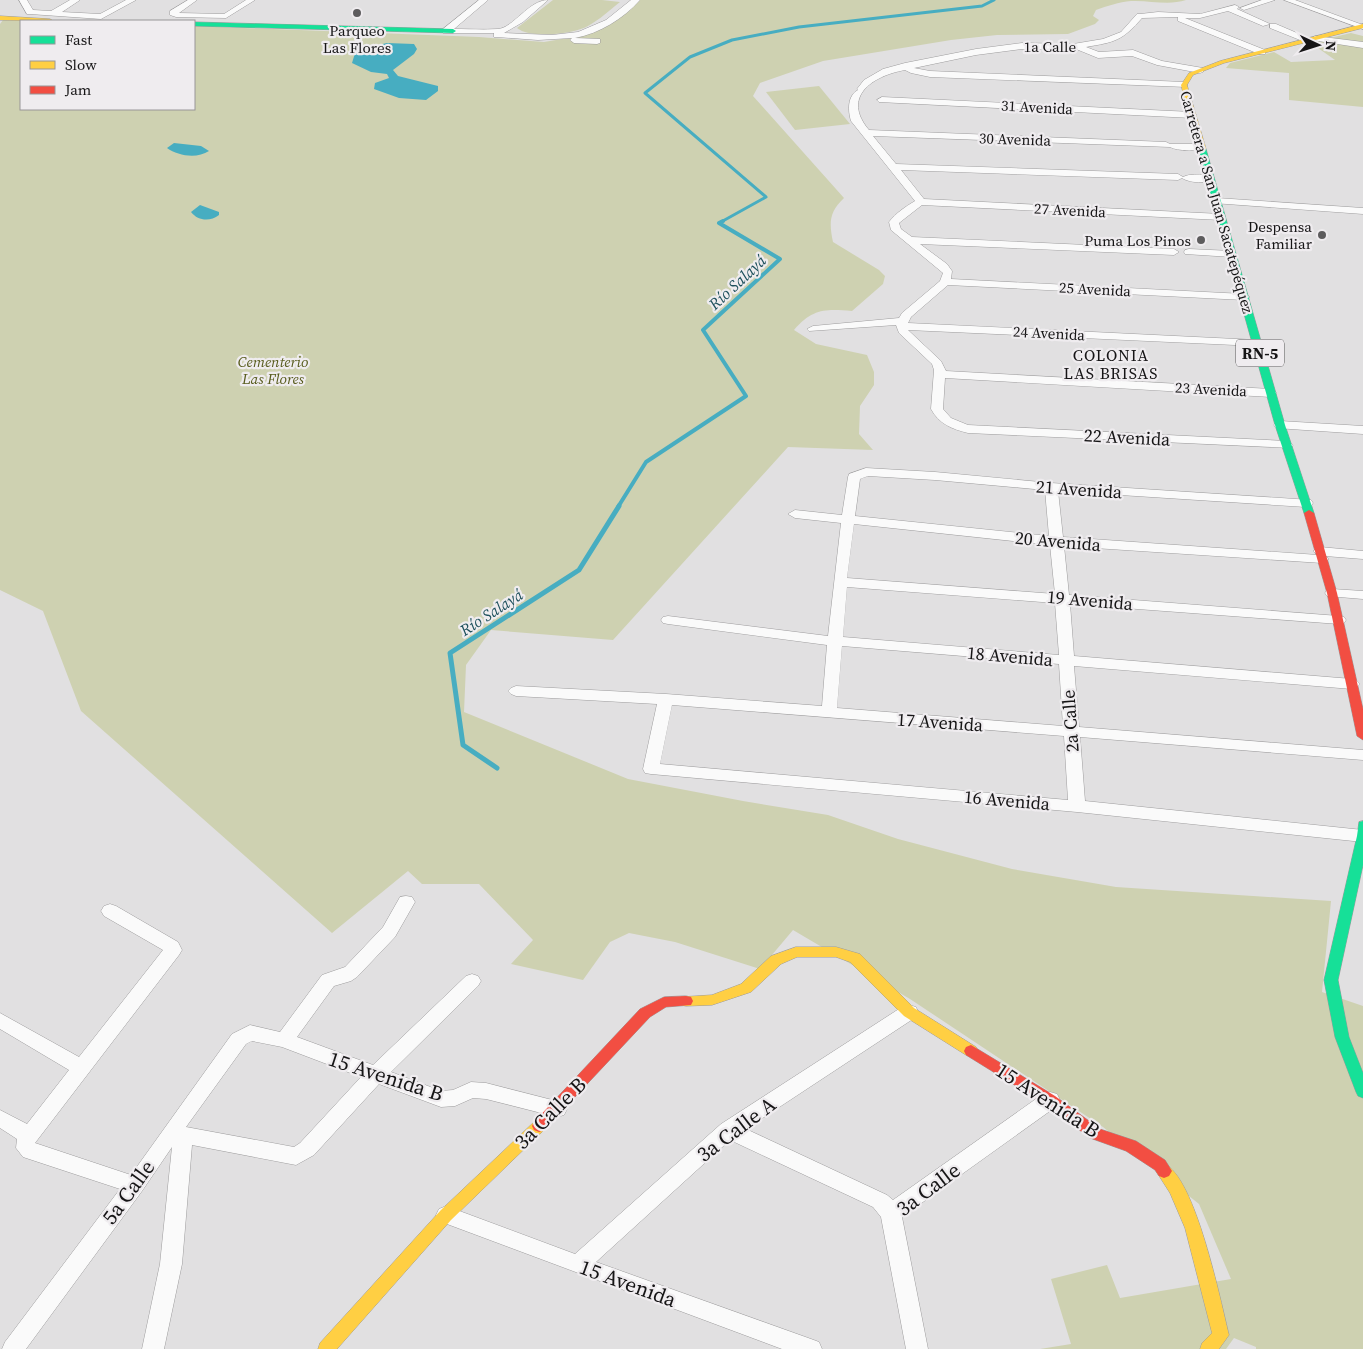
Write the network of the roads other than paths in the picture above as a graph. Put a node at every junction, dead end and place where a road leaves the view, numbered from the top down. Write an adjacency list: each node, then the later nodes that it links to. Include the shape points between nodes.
1 (23, 0): 15 (street, via 30,12)
2 (76, 0): 15 (street)
3 (132, 0): 15 (street, via 102,17)
4 (193, 0): 5 (street, via 174,14 226,16)
5 (252, 0)
6 (484, 0): 18 (street)
7 (544, 0): 19 (street)
8 (628, 0): 19 (street, via 599,23 574,32 545,36)
9 (636, 0): 20 (street, via 598,28)
10 (1271, 0): 12 (street, 1a Calle)
11 (1288, 0): 17 (street)
12 (1237, 8): 13 (street, 1a Calle, via 1200,16); 21 (street, via 1270,25)
13 (1176, 16): 24 (street, 1a Calle, via 1140,16 1124,34); 25 (street)
14 (0, 18): 15 (main road)
15 (51, 18)
16 (195, 24): 18 (main road)
17 (1362, 27): 21 (main road, Carretera a San Juan Sacatepéquez)
18 (449, 31): 19 (street)
19 (498, 33): 20 (street)
20 (555, 38): 22 (street)
21 (1312, 40): 23 (street); 25 (main road, Carretera a San Juan Sacatepéquez)
22 (597, 41)
23 (1363, 45)
24 (1078, 47): 26 (street, 1a Calle, via 1008,47); 27 (street, via 1098,55 1133,53 1160,63)
25 (1262, 52): 27 (main road, Carretera a San Juan Sacatepéquez)
26 (905, 66): 28 (street, via 930,74); 31 (street, 1a Calle, via 876,75 860,91 852,110)
27 (1200, 70): 28 (main road, Carretera a San Juan Sacatepéquez, via 1188,76)
28 (1184, 85): 30 (main road, Carretera a San Juan Sacatepéquez / RN-5)
29 (882, 100): 30 (street, 31 Avenida)
30 (1192, 115): 32 (main road, Carretera a San Juan Sacatepéquez / RN-5)
31 (864, 132): 32 (street, 30 Avenida); 33 (street, 1a Calle)
32 (1201, 147): 34 (main road, Carretera a San Juan Sacatepéquez / RN-5)
33 (896, 167): 34 (street); 35 (street, 1a Calle)
34 (1210, 179): 36 (main road, Carretera a San Juan Sacatepéquez / RN-5)
35 (920, 202): 40 (street, 27 Avenida); 41 (street, via 894,222 896,230)
36 (1218, 203): 37 (street); 40 (main road, Carretera a San Juan Sacatepéquez / RN-5)
37 (1233, 204): 38 (street); 39 (street)
38 (1363, 211)
39 (1363, 215)
40 (1221, 217): 44 (main road, Carretera a San Juan Sacatepéquez / RN-5)
41 (910, 240): 42 (street); 45 (street)
42 (1174, 252)
43 (1189, 252): 44 (street)
44 (1232, 254): 46 (main road, Carretera a San Juan Sacatepéquez / RN-5)
45 (946, 275): 46 (street, 25 Avenida); 47 (street)
46 (1244, 297): 49 (main road, Carretera a San Juan Sacatepéquez / RN-5)
47 (901, 323): 48 (street, 24 Avenida); 49 (street, 24 Avenida); 50 (street, via 903,331 937,363)
48 (813, 329)
49 (1257, 343): 51 (main road, Carretera a San Juan Sacatepéquez / RN-5)
50 (940, 374): 51 (street, 23 Avenida); 54 (street, 22 Avenida, via 940,414 956,426 968,429)
51 (1271, 393): 52 (main road, Carretera a San Juan Sacatepéquez / RN-5)
52 (1280, 425): 53 (street); 54 (main road, Carretera a San Juan Sacatepéquez / RN-5)
53 (1363, 430)
54 (1286, 445): 56 (main road, Carretera a San Juan Sacatepéquez / RN-5)
55 (1051, 487): 56 (street, 21 Avenida); 58 (street, 21 Avenida, via 866,472 854,477); 59 (street, 2a Calle)
56 (1306, 503): 60 (main road, Carretera a San Juan Sacatepéquez / RN-5)
57 (795, 514): 58 (street, 20 Avenida)
58 (849, 520): 59 (street, 20 Avenida); 62 (street)
59 (1055, 541): 60 (street, 20 Avenida); 65 (street, 2a Calle)
60 (1321, 555): 61 (street); 63 (main road, Carretera a San Juan Sacatepéquez / RN-5)
61 (1363, 555)
62 (840, 582): 65 (street, 19 Avenida); 68 (street)
63 (1332, 593): 64 (street); 67 (main road, Carretera a San Juan Sacatepéquez / RN-5)
64 (1363, 595)
65 (1062, 598): 67 (street, 19 Avenida); 69 (street, 2a Calle)
66 (668, 620): 68 (street, 18 Avenida)
67 (1339, 620): 70 (main road, Carretera a San Juan Sacatepéquez / RN-5)
68 (835, 641): 69 (street, 18 Avenida); 73 (street)
69 (1066, 661): 70 (street, 18 Avenida); 74 (street, 2a Calle)
70 (1352, 684): 75 (main road, Carretera a San Juan Sacatepéquez / RN-5)
71 (516, 691): 72 (street, 17 Avenida)
72 (666, 699): 73 (street, 17 Avenida); 77 (street, 16 Avenida, via 651,769)
73 (829, 713): 74 (street, 17 Avenida)
74 (1071, 732): 76 (street, 17 Avenida); 77 (street, 2a Calle)
75 (1363, 736)
76 (1363, 755)
77 (1077, 806): 79 (street, 16 Avenida)
78 (1363, 826): 79 (main road)
79 (1363, 835): 90 (main road, via 1331,980 1342,1037)
80 (406, 902): 87 (street, via 389,932 351,972 328,980)
81 (110, 910): 88 (street, via 173,950)
82 (815, 951): 84 (main road, 15 Avenida B, via 836,952 854,958); 92 (main road, 3a Calle B, via 796,952 776,960 746,988 712,1000 664,1002 645,1013)
83 (472, 980): 89 (street)
84 (909, 1012): 91 (main road, 15 Avenida B); 94 (street, 3a Calle A)
85 (0, 1020): 88 (street)
86 (244, 1035): 87 (street, 15 Avenida B, via 250,1033); 95 (street, 5a Calle)
87 (284, 1040): 89 (street, 15 Avenida B)
88 (80, 1067): 96 (street)
89 (375, 1075): 92 (street, 15 Avenida B, via 442,1099 455,1098 471,1090 486,1091); 95 (street, via 307,1149 296,1156)
90 (1363, 1092)
91 (1050, 1100): 98 (street, 3a Calle); 106 (main road, 15 Avenida B, via 1095,1134 1131,1146 1160,1165 1177,1187 1189,1213 1221,1335)
92 (557, 1109): 99 (main road, 3a Calle B)
93 (0, 1118): 96 (street)
94 (728, 1130): 98 (street, via 880,1201); 100 (street, 3a Calle A)
95 (177, 1133): 97 (street, 5a Calle); 102 (street, via 171,1264)
96 (29, 1144): 97 (street)
97 (135, 1185): 101 (street, 5a Calle)
98 (891, 1213): 105 (street, 3a Calle)
99 (446, 1215): 100 (street, 15 Avenida); 103 (main road, 3a Calle B)
100 (578, 1265): 104 (street, 15 Avenida)
101 (12, 1349)
102 (154, 1349)
103 (326, 1349)
104 (811, 1349)
105 (918, 1349)
106 (1208, 1349)

